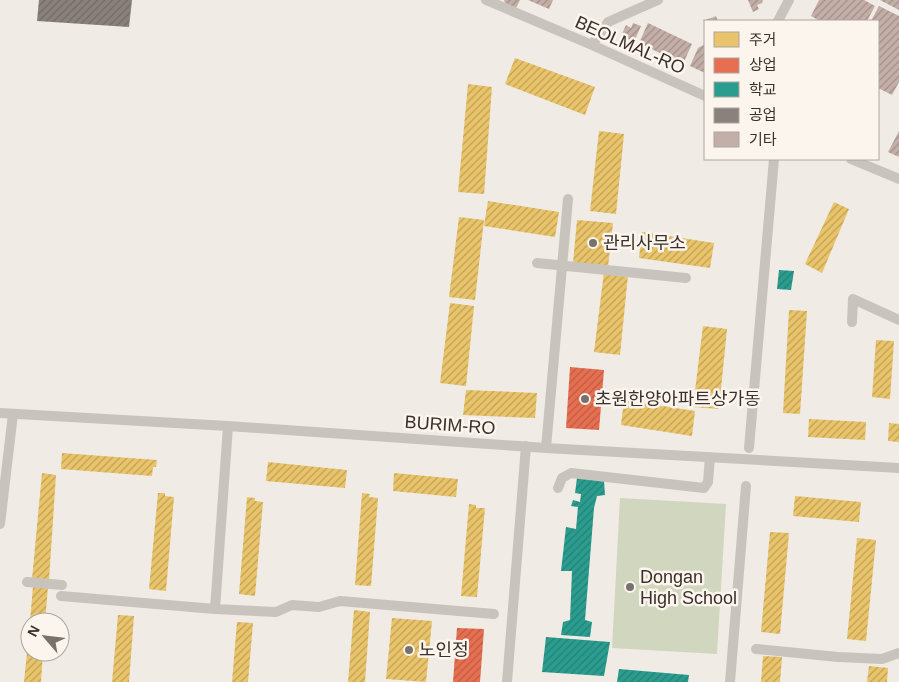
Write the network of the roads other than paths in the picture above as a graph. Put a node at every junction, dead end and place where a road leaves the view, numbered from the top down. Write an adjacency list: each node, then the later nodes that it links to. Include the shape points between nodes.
1 (486, 0): 5 (street, BEOLMAL-RO)
2 (658, 0): 5 (street, via 608,22)
3 (789, 0): 4 (street)
4 (779, 20)
5 (592, 45): 6 (street, BEOLMAL-RO)
6 (704, 96)
7 (774, 160): 21 (street)
8 (853, 160): 9 (street)
9 (899, 179)
10 (568, 199): 12 (street)
11 (536, 263): 12 (street)
12 (561, 266): 13 (street); 20 (street)
13 (686, 278)
14 (899, 320): 15 (street, via 854,300)
15 (852, 322)
16 (0, 413): 17 (street, BURIM-RO)
17 (13, 414): 18 (street, BURIM-RO); 26 (street)
18 (228, 426): 19 (street, BURIM-RO); 30 (street)
19 (526, 446): 20 (street, BURIM-RO); 34 (street)
20 (546, 448): 22 (street, BURIM-RO)
21 (749, 448)
22 (710, 457): 23 (street, BURIM-RO); 25 (street, via 708,482 704,488 571,473 562,478)
23 (899, 468)
24 (746, 486): 35 (street)
25 (558, 488)
26 (0, 524)
27 (27, 582): 28 (street)
28 (62, 585)
29 (62, 596): 30 (street)
30 (215, 609): 31 (street, via 276,612 292,605 319,606 340,601)
31 (494, 614)
32 (756, 649): 33 (street, via 882,659)
33 (899, 653)
34 (507, 682)
35 (730, 682)

